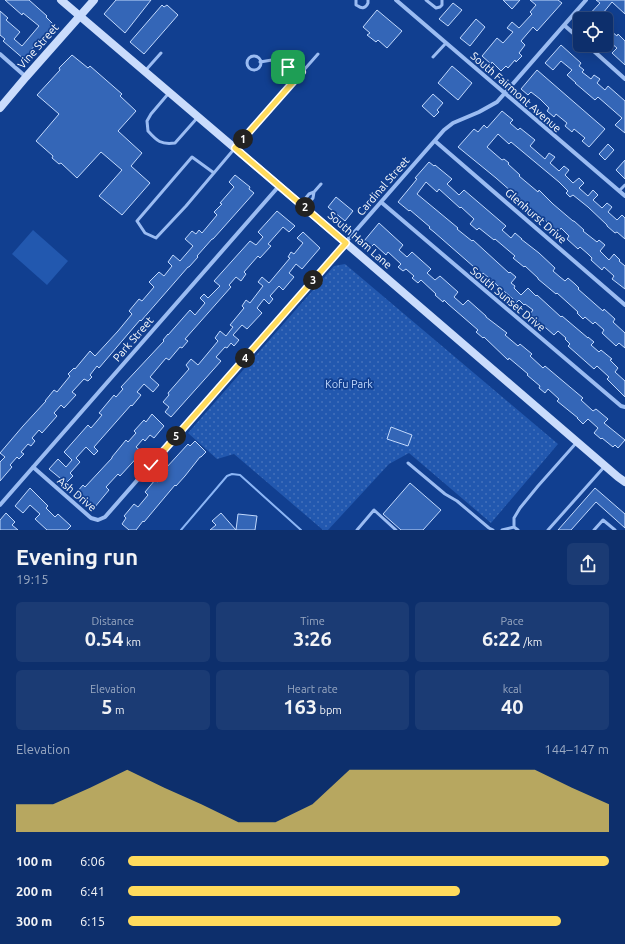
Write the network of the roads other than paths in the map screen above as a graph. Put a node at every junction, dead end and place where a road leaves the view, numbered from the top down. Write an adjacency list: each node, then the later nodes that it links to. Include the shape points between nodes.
1 (61, 0): 11 (main road, South Ham Lane)
2 (94, 0): 11 (main road, Vine Street)
3 (356, 0): 9 (lane)
4 (368, 0): 9 (lane, via 365,7)
5 (396, 0): 14 (street, South Fairmont Avenue)
6 (426, 0): 7 (lane, via 436,8 442,5)
7 (442, 0)
8 (586, 0): 12 (street, Cardinal Street)
9 (358, 6): 10 (lane)
10 (355, 10)
11 (80, 15): 21 (main road, South Ham Lane); 23 (main road, Vine Street)
12 (564, 25): 13 (street); 26 (street, Cardinal Street)
13 (573, 33)
14 (446, 44): 19 (lane); 26 (street, South Fairmont Avenue)
15 (595, 52): 24 (street)
16 (162, 53): 21 (lane)
17 (0, 54): 23 (street)
18 (318, 54): 22 (lane)
19 (433, 57)
20 (260, 62): 20 (lane, via 260,59 253,56 248,59 247,64 255,70); 22 (lane, via 272,60)
21 (145, 72): 25 (main road, South Ham Lane)
22 (302, 72): 30 (lane)
23 (26, 77): 27 (main road, Vine Street)
24 (625, 79)
25 (169, 92): 28 (main road, South Ham Lane); 28 (lane, via 147,121 148,131 157,141 175,143)
26 (505, 94): 29 (street, Cardinal Street, via 497,102 453,123); 36 (street, South Fairmont Avenue)
27 (0, 108)
28 (198, 117): 30 (main road, South Ham Lane)
29 (435, 141): 38 (street, Cardinal Street); 41 (street, Glenhurst Drive)
30 (235, 148): 31 (lane); 34 (main road, South Ham Lane)
31 (214, 173): 31 (lane, via 192,157 137,221 145,233 156,238)
32 (321, 184): 35 (lane)
33 (625, 185): 36 (lane)
34 (280, 186): 39 (main road, South Ham Lane); 46 (street, Park Street)
35 (314, 192): 39 (lane, via 309,194); 39 (lane, via 314,198)
36 (619, 192): 37 (street, South Fairmont Avenue)
37 (625, 196)
38 (381, 202): 40 (street, Cardinal Street); 42 (street, South Sunset Drive)
39 (303, 206): 40 (main road, South Ham Lane)
40 (346, 243): 43 (main road, South Ham Lane); 49 (street, Cardinal Street)
41 (625, 305)
42 (625, 407)
43 (577, 442): 45 (main road, South Ham Lane); 50 (lane, via 520,508 514,518)
44 (408, 464): 53 (lane)
45 (605, 466): 47 (main road, South Ham Lane); 56 (lane)
46 (33, 468): 48 (street, Park Street); 49 (street, Ash Drive, via 90,518 102,519)
47 (625, 482)
48 (0, 504)
49 (112, 509)
50 (514, 526): 54 (lane); 55 (lane)
51 (357, 530): 52 (lane, via 374,510)
52 (396, 530)
53 (492, 530)
54 (502, 530)
55 (518, 530)
56 (548, 530)
57 (594, 530): 58 (lane, via 603,520)
58 (615, 530)

